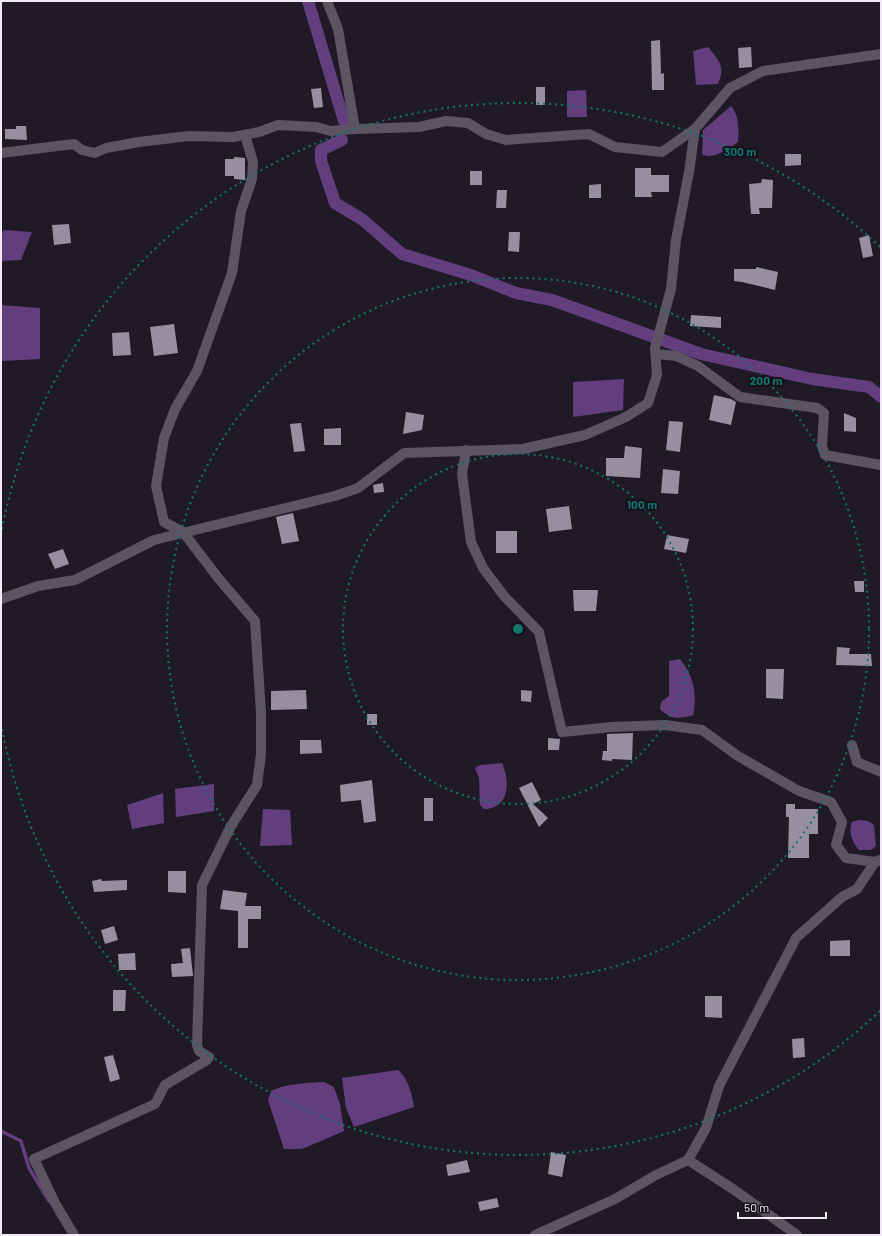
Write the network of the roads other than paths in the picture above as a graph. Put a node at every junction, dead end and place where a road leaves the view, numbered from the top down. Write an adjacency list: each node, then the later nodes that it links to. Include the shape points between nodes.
1 (327, 1): 3 (street, via 338,29)
2 (881, 54): 4 (street, via 763,71 730,88)
3 (355, 129): 4 (street, via 419,127 446,121 468,123 486,134 506,140 589,134 615,147 662,152); 5 (street, via 331,131 316,127 278,125)
4 (694, 129): 7 (street, via 676,240 671,289 655,348)
5 (245, 135): 6 (street, via 189,136 139,142 106,148 95,153 82,150 74,144); 10 (street, via 253,162 252,180 241,210 232,274 197,371 175,409 164,438 156,486 164,522)
6 (1, 153)
7 (657, 354): 8 (street, via 657,375 648,403 626,417 585,435 523,449); 9 (street, via 676,356 698,366 740,397 817,408 824,413 822,446 825,455)
8 (466, 450): 10 (street, via 404,453 358,488 335,496); 14 (street, via 462,474 471,542 483,568 504,596 539,632 562,732 665,725 702,730 738,756 800,791 831,802 842,822 836,844 846,858)
9 (881, 465)
10 (183, 532): 11 (street, via 154,540 75,580 38,586); 16 (street, via 255,621 261,712 261,754 257,784 231,826 202,885 196,1045 199,1052 209,1057 165,1085 155,1104 34,1159)
11 (1, 599)
12 (852, 745): 13 (street, via 857,762)
13 (881, 772)
14 (878, 861): 15 (street, via 857,889 842,897 796,938 719,1086 706,1128)
15 (688, 1160): 17 (street, via 615,1199); 18 (street, via 734,1189)
16 (74, 1235)
17 (535, 1235)
18 (797, 1235)

